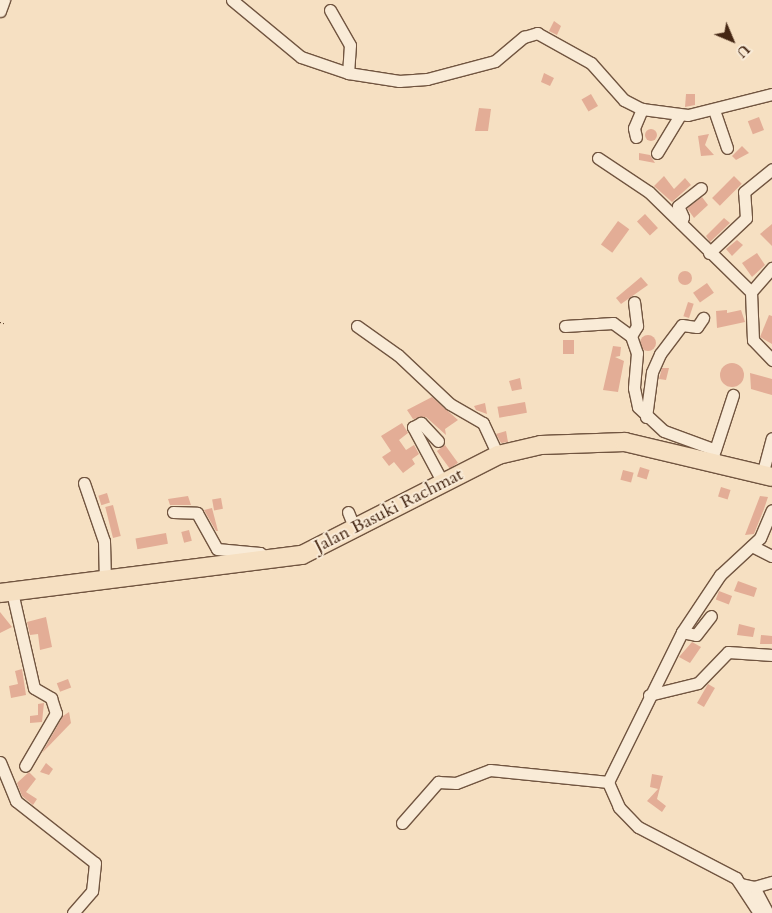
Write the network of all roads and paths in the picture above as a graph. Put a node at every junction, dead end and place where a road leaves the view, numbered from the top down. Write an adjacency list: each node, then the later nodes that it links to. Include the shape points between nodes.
1 (4, 0): 4 (street)
2 (232, 0): 5 (street, via 301,58)
3 (330, 10): 5 (street, via 350,45)
4 (0, 11)
5 (348, 73): 7 (street, via 399,81 427,79 495,61 524,37 537,33 591,63 624,100)
6 (772, 94): 8 (street)
7 (642, 109): 9 (street); 10 (street, via 634,128)
8 (714, 110): 9 (street); 11 (street)
9 (680, 115): 12 (street)
10 (636, 137)
11 (726, 148)
12 (657, 153)
13 (598, 158): 16 (street, via 649,192)
14 (772, 169): 17 (street, via 744,192 746,218)
15 (701, 188): 16 (street, via 678,206 684,217)
16 (681, 223): 17 (street)
17 (709, 253): 19 (street)
18 (772, 268): 19 (street)
19 (751, 292): 27 (street, via 753,340)
20 (634, 302): 26 (street, via 637,326)
21 (703, 318): 29 (street, via 697,327 682,325 660,354 652,372)
22 (0, 322): 23 (path)
23 (6, 324)
24 (358, 326): 32 (street, via 392,350 450,404 484,424)
25 (565, 326): 26 (street, via 613,323)
26 (631, 336): 29 (street, via 637,353 634,394)
27 (772, 360)
28 (733, 395): 33 (street)
29 (646, 417): 33 (street, via 670,434)
30 (772, 438): 34 (street)
31 (438, 441): 36 (street, via 420,423 413,427)
32 (498, 455): 33 (highway, Jalan Basuki Rachmat, via 541,444 618,442); 36 (highway, Jalan Basuki Rachmat)
33 (715, 457): 34 (highway, Jalan Basuki Rachmat)
34 (767, 476)
35 (84, 483): 44 (street, via 104,540)
36 (443, 483): 40 (highway, Jalan Basuki Rachmat)
37 (772, 510): 41 (street, via 764,532)
38 (173, 512): 43 (street, via 197,513 217,549 260,553)
39 (348, 512): 40 (street)
40 (355, 529): 43 (highway, Jalan Basuki Rachmat, via 302,555)
41 (752, 546): 42 (street); 47 (street, via 720,575)
42 (772, 556)
43 (267, 559): 44 (highway, Jalan Basuki Rachmat)
44 (105, 581): 45 (highway, Jalan Basuki Rachmat)
45 (6, 592): 51 (street, via 34,688 51,698 56,713)
46 (712, 616): 47 (street, via 696,635)
47 (682, 632): 49 (street)
48 (772, 655): 49 (street, via 728,652 698,683)
49 (649, 695): 52 (street)
50 (0, 762): 57 (street, via 16,801 95,863 92,891)
51 (25, 766)
52 (608, 782): 53 (street, via 490,770 456,783 438,782); 55 (street, via 619,807 638,827)
53 (402, 823)
54 (772, 882): 56 (street)
55 (741, 884): 56 (street); 58 (street)
56 (754, 887): 59 (street)
57 (74, 913)
58 (759, 913)
59 (768, 913)

